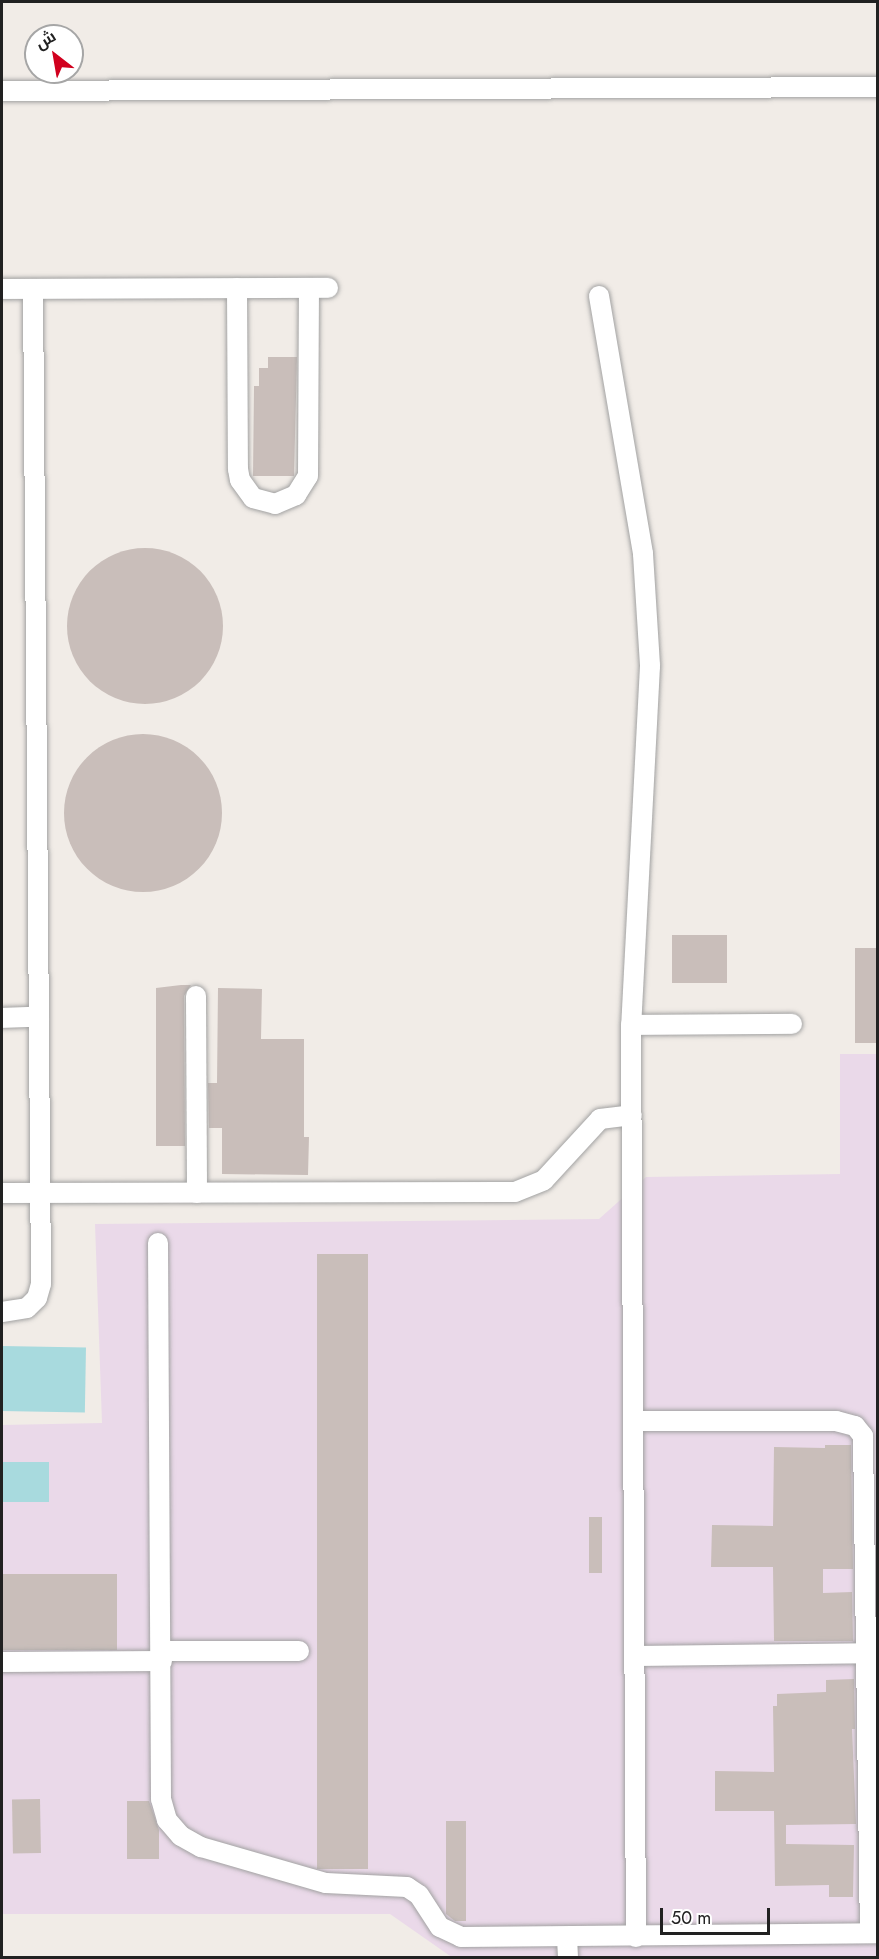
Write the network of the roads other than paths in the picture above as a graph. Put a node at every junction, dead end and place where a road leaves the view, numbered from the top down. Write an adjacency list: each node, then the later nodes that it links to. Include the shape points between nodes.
1 (878, 87): 2 (lane)
2 (2, 91)
3 (237, 288): 3 (lane, via 238,469 245,490 254,498 275,504 296,495 308,476 319,288); 5 (lane)
4 (2, 289): 5 (lane)
5 (33, 289): 8 (lane)
6 (598, 296): 11 (lane, via 637,516 649,629 650,704)
7 (196, 996): 15 (lane)
8 (39, 1017): 9 (lane); 14 (lane)
9 (2, 1018)
10 (792, 1024): 11 (lane)
11 (631, 1025): 12 (lane)
12 (632, 1115): 15 (lane, via 600,1119 552,1173 515,1192); 18 (lane)
13 (2, 1193): 14 (lane)
14 (40, 1193): 15 (lane); 17 (lane, via 40,1291 27,1308)
15 (197, 1193)
16 (158, 1243): 21 (lane)
17 (2, 1312)
18 (635, 1421): 20 (lane, via 836,1421 860,1431 866,1448); 22 (lane)
19 (299, 1651): 21 (lane)
20 (868, 1653): 22 (lane); 24 (lane)
21 (163, 1656): 23 (lane); 26 (lane, via 161,1798 167,1820 181,1836 201,1847 327,1883 407,1887 419,1895 440,1927 453,1935)
22 (636, 1656): 25 (lane)
23 (2, 1662)
24 (874, 1933): 25 (lane)
25 (636, 1937): 26 (lane)
26 (568, 1948)

